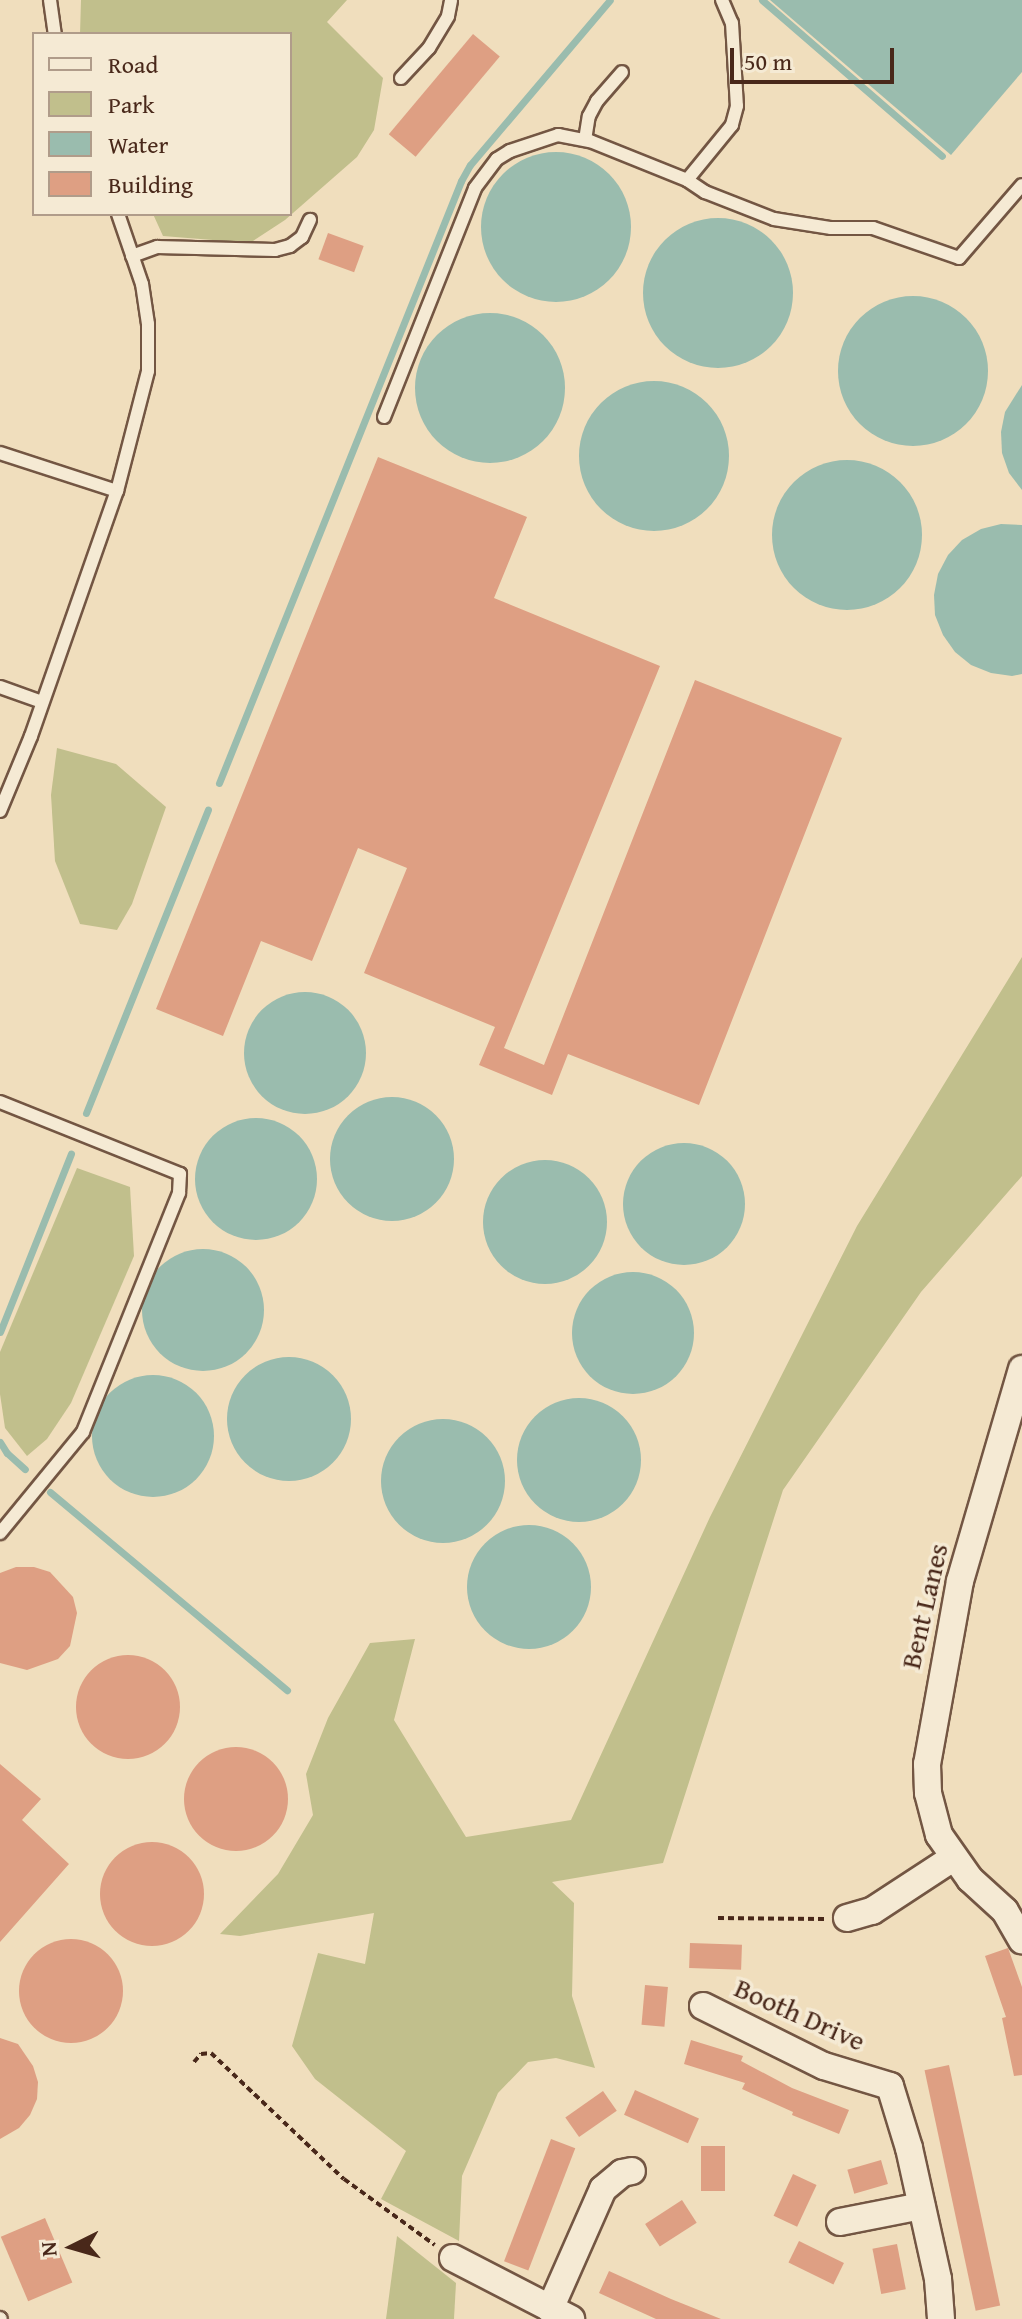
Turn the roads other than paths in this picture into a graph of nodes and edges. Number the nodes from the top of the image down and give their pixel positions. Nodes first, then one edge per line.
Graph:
1 (50, 0) edge
2 (451, 0) edge
3 (722, 0) edge
4 (55, 32) edge
5 (622, 72) dead end
6 (401, 78) dead end
7 (585, 140) junction
8 (687, 180) junction
9 (1022, 185) edge
10 (119, 216) edge
11 (310, 220) dead end
12 (132, 256) junction
13 (384, 417) dead end
14 (0, 453) edge
15 (117, 491) junction
16 (0, 687) edge
17 (42, 702) junction
18 (0, 811) edge
19 (0, 1102) edge
20 (1022, 1369) edge
21 (0, 1533) edge
22 (953, 1858) junction
23 (1014, 1904) edge
24 (847, 1918) road end
25 (1022, 1941) edge
26 (703, 2006) dead end
27 (632, 2171) dead end
28 (921, 2206) junction
29 (840, 2222) dead end
30 (453, 2258) road end
31 (560, 2314) edge
32 (941, 2319) edge

1 - 4 lane
2 - 6 lane
3 - 8 lane
5 - 7 lane
7 - 8 lane
7 - 13 lane
8 - 9 lane
10 - 12 lane
11 - 12 lane
12 - 15 lane
14 - 15 lane
15 - 17 lane
16 - 17 lane
17 - 18 lane
19 - 21 lane
20 - 22 street, Bent Lanes
22 - 23 street, Bent Lanes
22 - 24 street
23 - 25 street, Bent Lanes
26 - 28 street, Booth Drive
27 - 31 street
28 - 29 street
28 - 32 street, Booth Drive
30 - 31 street

